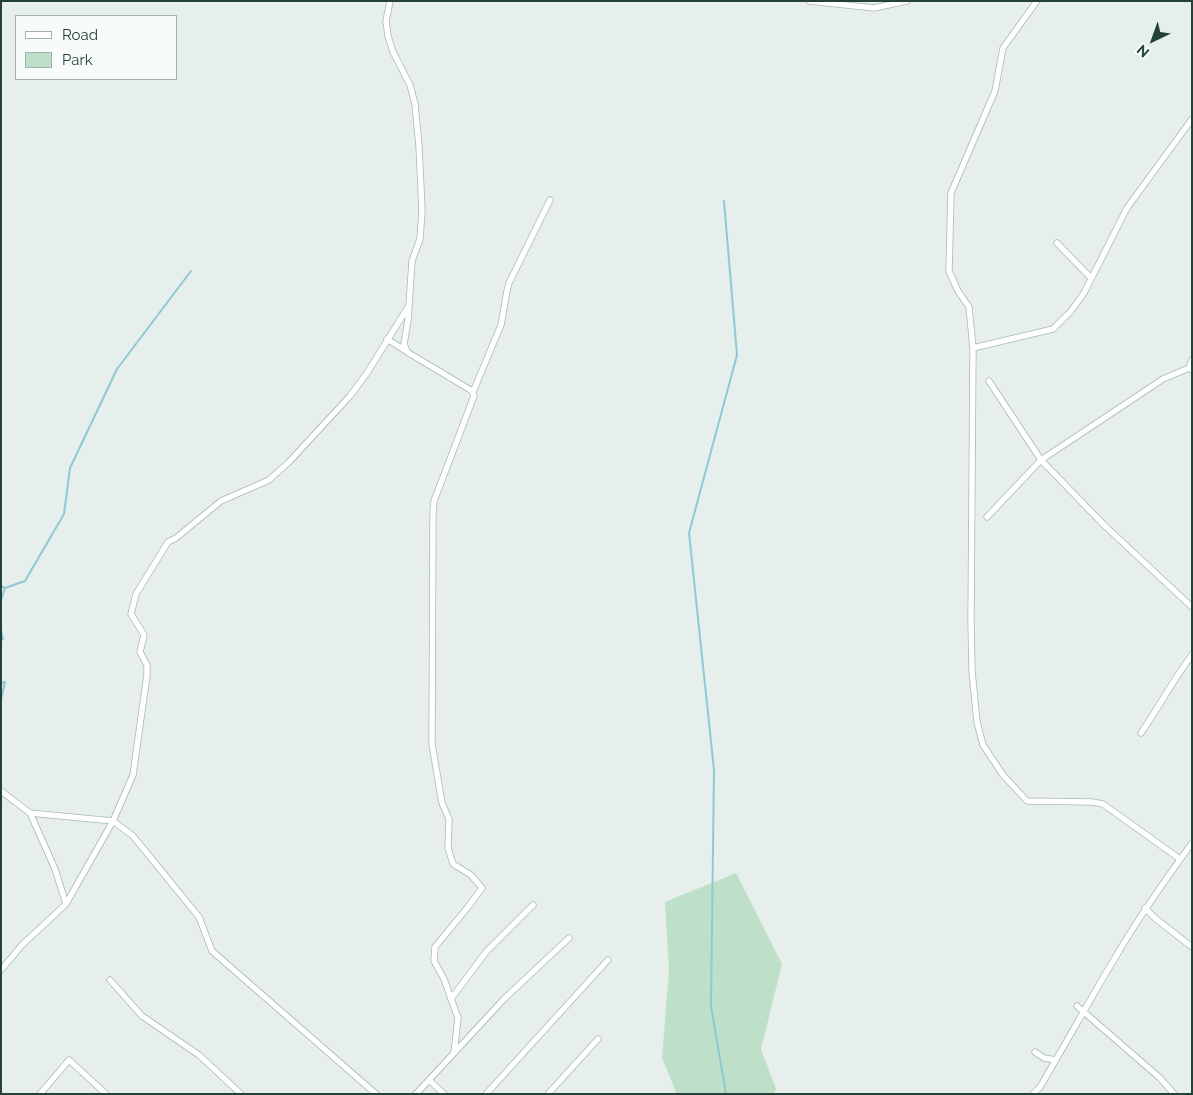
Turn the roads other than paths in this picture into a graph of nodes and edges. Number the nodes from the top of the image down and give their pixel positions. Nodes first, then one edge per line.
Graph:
1 (390, 1) edge
2 (809, 1) edge
3 (906, 1) edge
4 (1037, 1) edge
5 (1192, 119) edge
6 (550, 200) dead end
7 (1057, 242) dead end
8 (1091, 278) junction
9 (409, 305) junction
10 (387, 339) junction
11 (973, 348) junction
12 (407, 352) junction
13 (1192, 360) edge
14 (1190, 369) edge
15 (989, 381) dead end
16 (473, 392) junction
17 (1041, 460) junction
18 (987, 517) dead end
19 (1192, 607) edge
20 (1192, 655) edge
21 (1141, 732) dead end
22 (1, 791) edge
23 (30, 813) junction
24 (113, 820) junction
25 (1192, 843) edge
26 (1180, 859) junction
27 (66, 904) junction
28 (533, 905) dead end
29 (1146, 908) junction
30 (569, 938) dead end
31 (1192, 947) edge
32 (608, 960) dead end
33 (1, 970) edge
34 (110, 980) dead end
35 (451, 999) junction
36 (1076, 1006) dead end
37 (1084, 1013) junction
38 (598, 1039) dead end
39 (1035, 1052) dead end
40 (454, 1053) junction
41 (1056, 1060) junction
42 (429, 1080) junction
43 (40, 1094) edge
44 (106, 1094) edge
45 (241, 1094) edge
46 (376, 1094) edge
47 (416, 1094) edge
48 (444, 1094) edge
49 (486, 1094) edge
50 (548, 1094) edge
51 (1034, 1094) edge
52 (1174, 1094) edge

1 - 9 street
2 - 3 street
4 - 11 street
5 - 8 street
6 - 16 street
7 - 8 street
8 - 11 street
9 - 10 street
9 - 12 street
10 - 12 street
10 - 24 street
11 - 26 street
12 - 16 street
13 - 14 street
14 - 17 street
15 - 17 street
16 - 35 street
17 - 18 street
17 - 19 street
20 - 21 street
22 - 23 street
23 - 24 street
23 - 27 street
24 - 27 street
24 - 46 street
25 - 26 street
26 - 29 street
27 - 33 street
28 - 35 street
29 - 31 street
29 - 37 street
30 - 40 street
32 - 49 street
34 - 45 street
35 - 40 street
36 - 37 street
37 - 41 street
37 - 52 street
38 - 50 street
39 - 41 street
40 - 42 street
41 - 51 street
42 - 47 street
42 - 48 street
43 - 44 street

